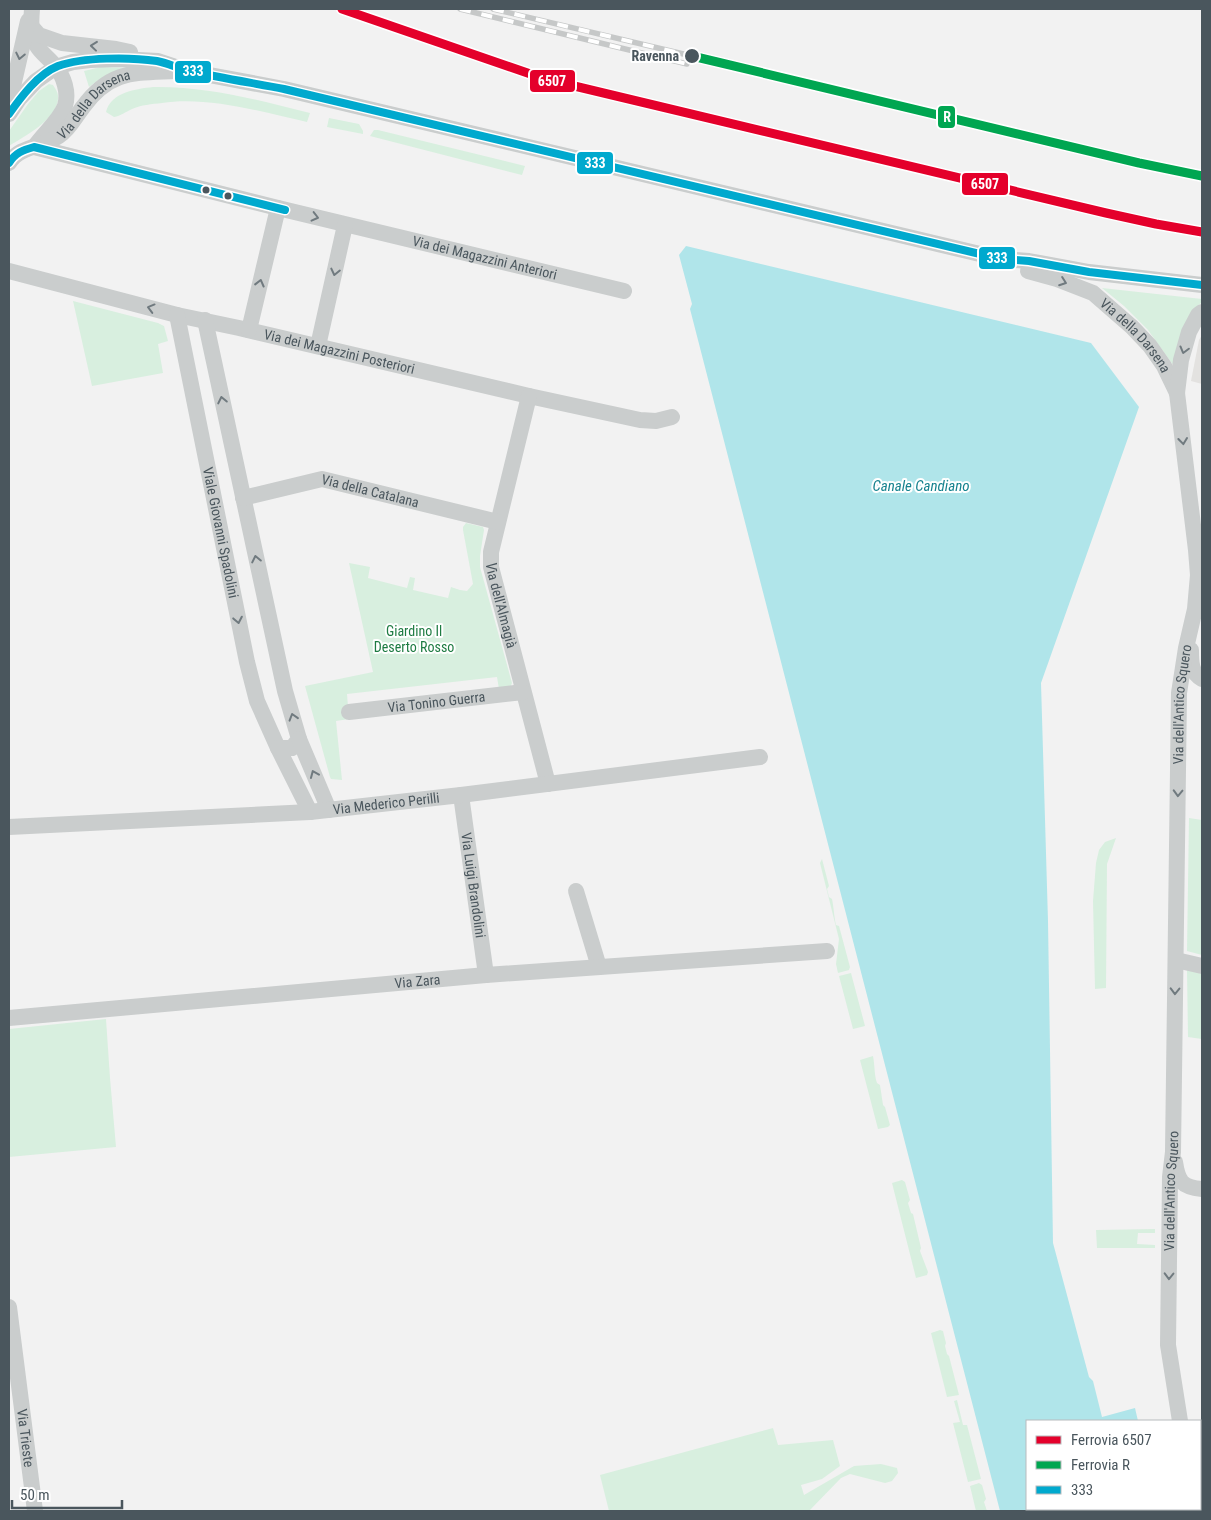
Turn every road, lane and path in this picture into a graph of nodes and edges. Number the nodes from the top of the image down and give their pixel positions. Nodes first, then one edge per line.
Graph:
1 (32, 9) edge
2 (31, 26) junction
3 (158, 61) junction
4 (56, 67) junction
5 (188, 71) junction
6 (9, 104) edge
7 (9, 114) edge
8 (34, 147) junction
9 (9, 163) edge
10 (282, 209) junction
11 (346, 225) junction
12 (1001, 259) junction
13 (9, 271) edge
14 (1202, 285) edge
15 (624, 291) dead end
16 (1202, 312) edge
17 (177, 315) junction
18 (205, 320) junction
19 (249, 330) junction
20 (318, 346) junction
21 (1177, 393) junction
22 (529, 396) junction
23 (672, 417) dead end
24 (243, 498) junction
25 (498, 522) junction
26 (1190, 633) junction
27 (1202, 679) edge
28 (523, 692) junction
29 (349, 712) dead end
30 (299, 739) junction
31 (278, 748) junction
32 (760, 757) dead end
33 (548, 784) junction
34 (461, 795) junction
35 (329, 810) junction
36 (310, 812) junction
37 (9, 827) edge
38 (576, 891) dead end
39 (827, 951) dead end
40 (1176, 960) junction
41 (1202, 966) edge
42 (599, 967) junction
43 (486, 975) junction
44 (9, 1018) edge
45 (1173, 1152) junction
46 (1202, 1190) edge
47 (9, 1307) edge
48 (1180, 1420) edge
49 (35, 1511) edge

1 - 2 street
1 -> 6 street
3 -> 2 street, Via della Darsena
2 - 4 street
3 - 4 street, Via della Darsena
3 - 5 street, Via della Darsena
4 - 7 street, Via della Darsena
4 - 8 street
5 - 8 street, Via della Darsena
5 - 12 street, Via della Darsena
8 - 9 street, Via della Darsena
8 - 10 street, Via dei Magazzini Anteriori
10 -> 11 street, Via dei Magazzini Anteriori
19 -> 10 street
11 - 15 street, Via dei Magazzini Anteriori
11 -> 20 street
12 - 14 street, Via della Darsena
12 -> 21 street, Via della Darsena
17 -> 13 street, Via dei Magazzini Posteriori
16 -> 21 street, Via della Darsena
17 - 18 street, Via dei Magazzini Posteriori
17 -> 31 street, Viale Giovanni Spadolini
18 - 19 street, Via dei Magazzini Posteriori
24 -> 18 street, Viale Giovanni Spadolini
19 - 20 street, Via dei Magazzini Posteriori
20 - 22 street, Via dei Magazzini Posteriori
21 -> 26 street, Via dell'Antico Squero
22 - 23 street, Via dei Magazzini Posteriori
22 - 25 street, Via dell'Almagià
24 - 25 street, Via della Catalana
30 -> 24 street, Viale Giovanni Spadolini
25 - 28 street, Via dell'Almagià
26 - 27 street
26 -> 40 street, Via dell'Antico Squero
28 - 29 street, Via Tonino Guerra
28 - 33 street, Via dell'Almagià
30 - 31 street
35 -> 30 street, Viale Giovanni Spadolini
31 - 36 street, Viale Giovanni Spadolini
32 - 33 street, Via Mederico Perilli
33 - 34 street, Via Mederico Perilli
34 - 35 street, Via Mederico Perilli
34 - 43 street, Via Luigi Brandolini
35 - 36 street, Via Mederico Perilli
36 - 37 street, Via Mederico Perilli
38 - 42 street
39 - 42 street, Via Zara
40 - 41 street
40 -> 45 street, Via dell'Antico Squero
42 - 43 street, Via Zara
43 - 44 street, Via Zara
45 - 46 street
45 -> 48 street, Via dell'Antico Squero
47 - 49 street, Via Trieste

